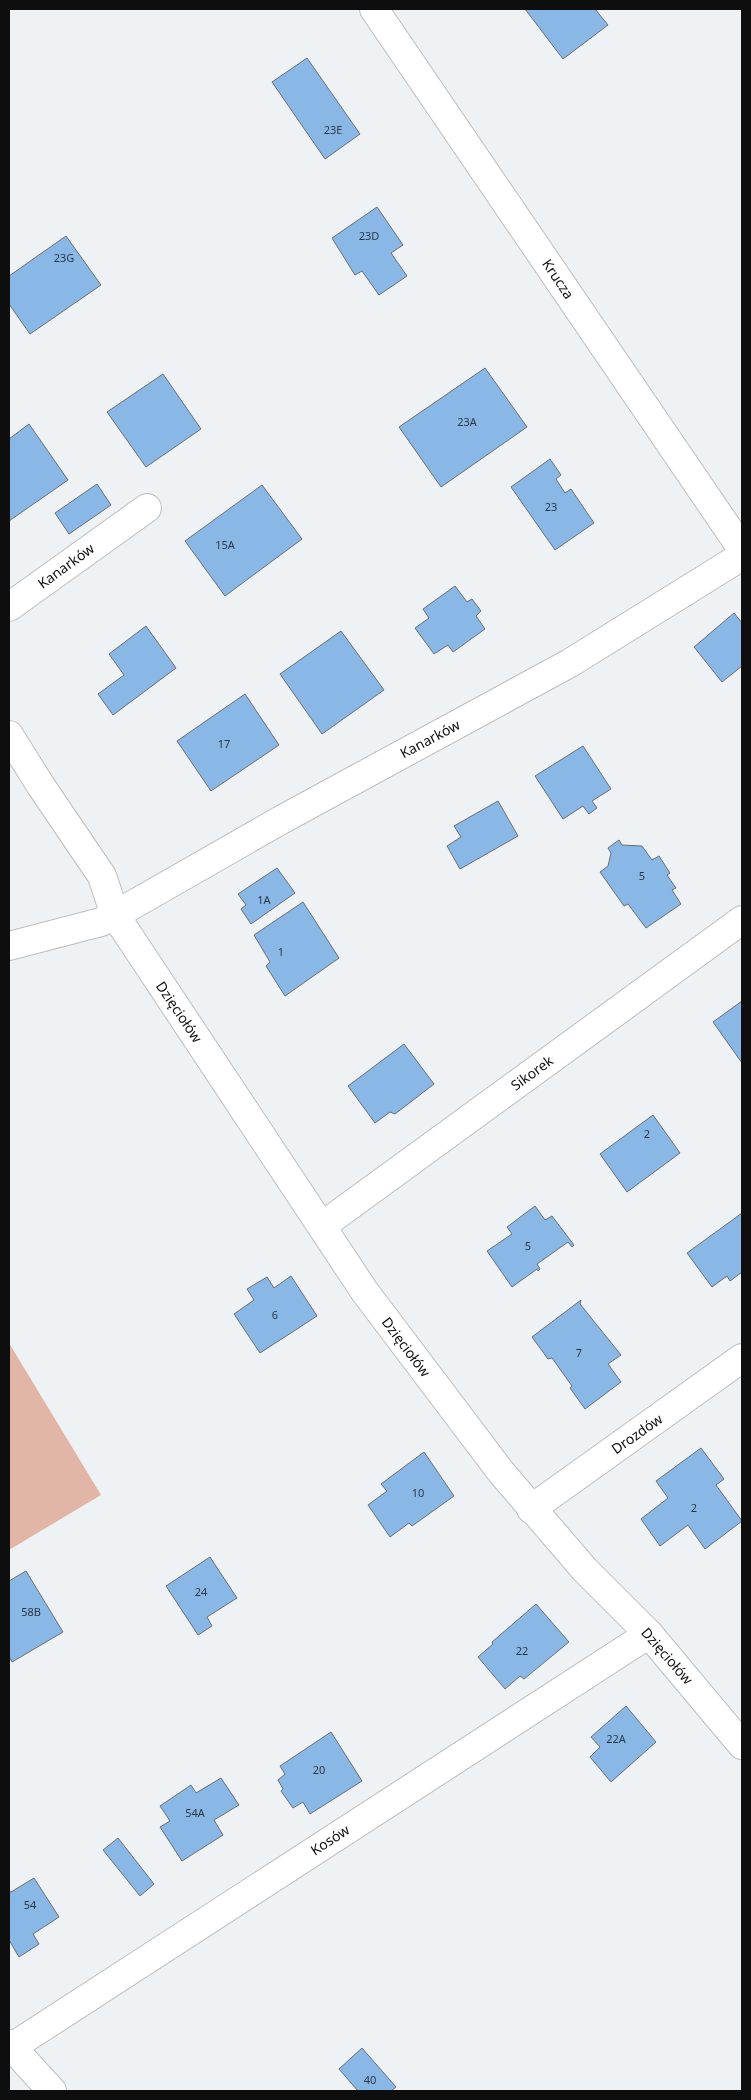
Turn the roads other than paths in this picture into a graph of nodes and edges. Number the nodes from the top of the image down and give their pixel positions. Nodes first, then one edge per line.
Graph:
1 (374, 9) edge
2 (147, 508) dead end
3 (742, 549) edge
4 (742, 556) edge
5 (9, 607) edge
6 (9, 735) edge
7 (115, 915) junction
8 (742, 920) edge
9 (9, 946) edge
10 (322, 1226) junction
11 (742, 1358) edge
12 (531, 1509) junction
13 (649, 1634) junction
14 (742, 1745) edge
15 (10, 2045) edge
16 (52, 2091) edge

1 - 3 street, Krucza
2 - 5 street, Kanarków
4 - 7 street, Kanarków
6 - 7 street
7 - 9 street, Kanarków
7 - 10 street, Dzięciołów
8 - 10 street, Sikorek
10 - 12 street, Dzięciołów
11 - 12 street, Drozdów
12 - 13 street, Dzięciołów
13 - 14 street, Dzięciołów
13 - 15 street, Kosów
15 - 16 street

